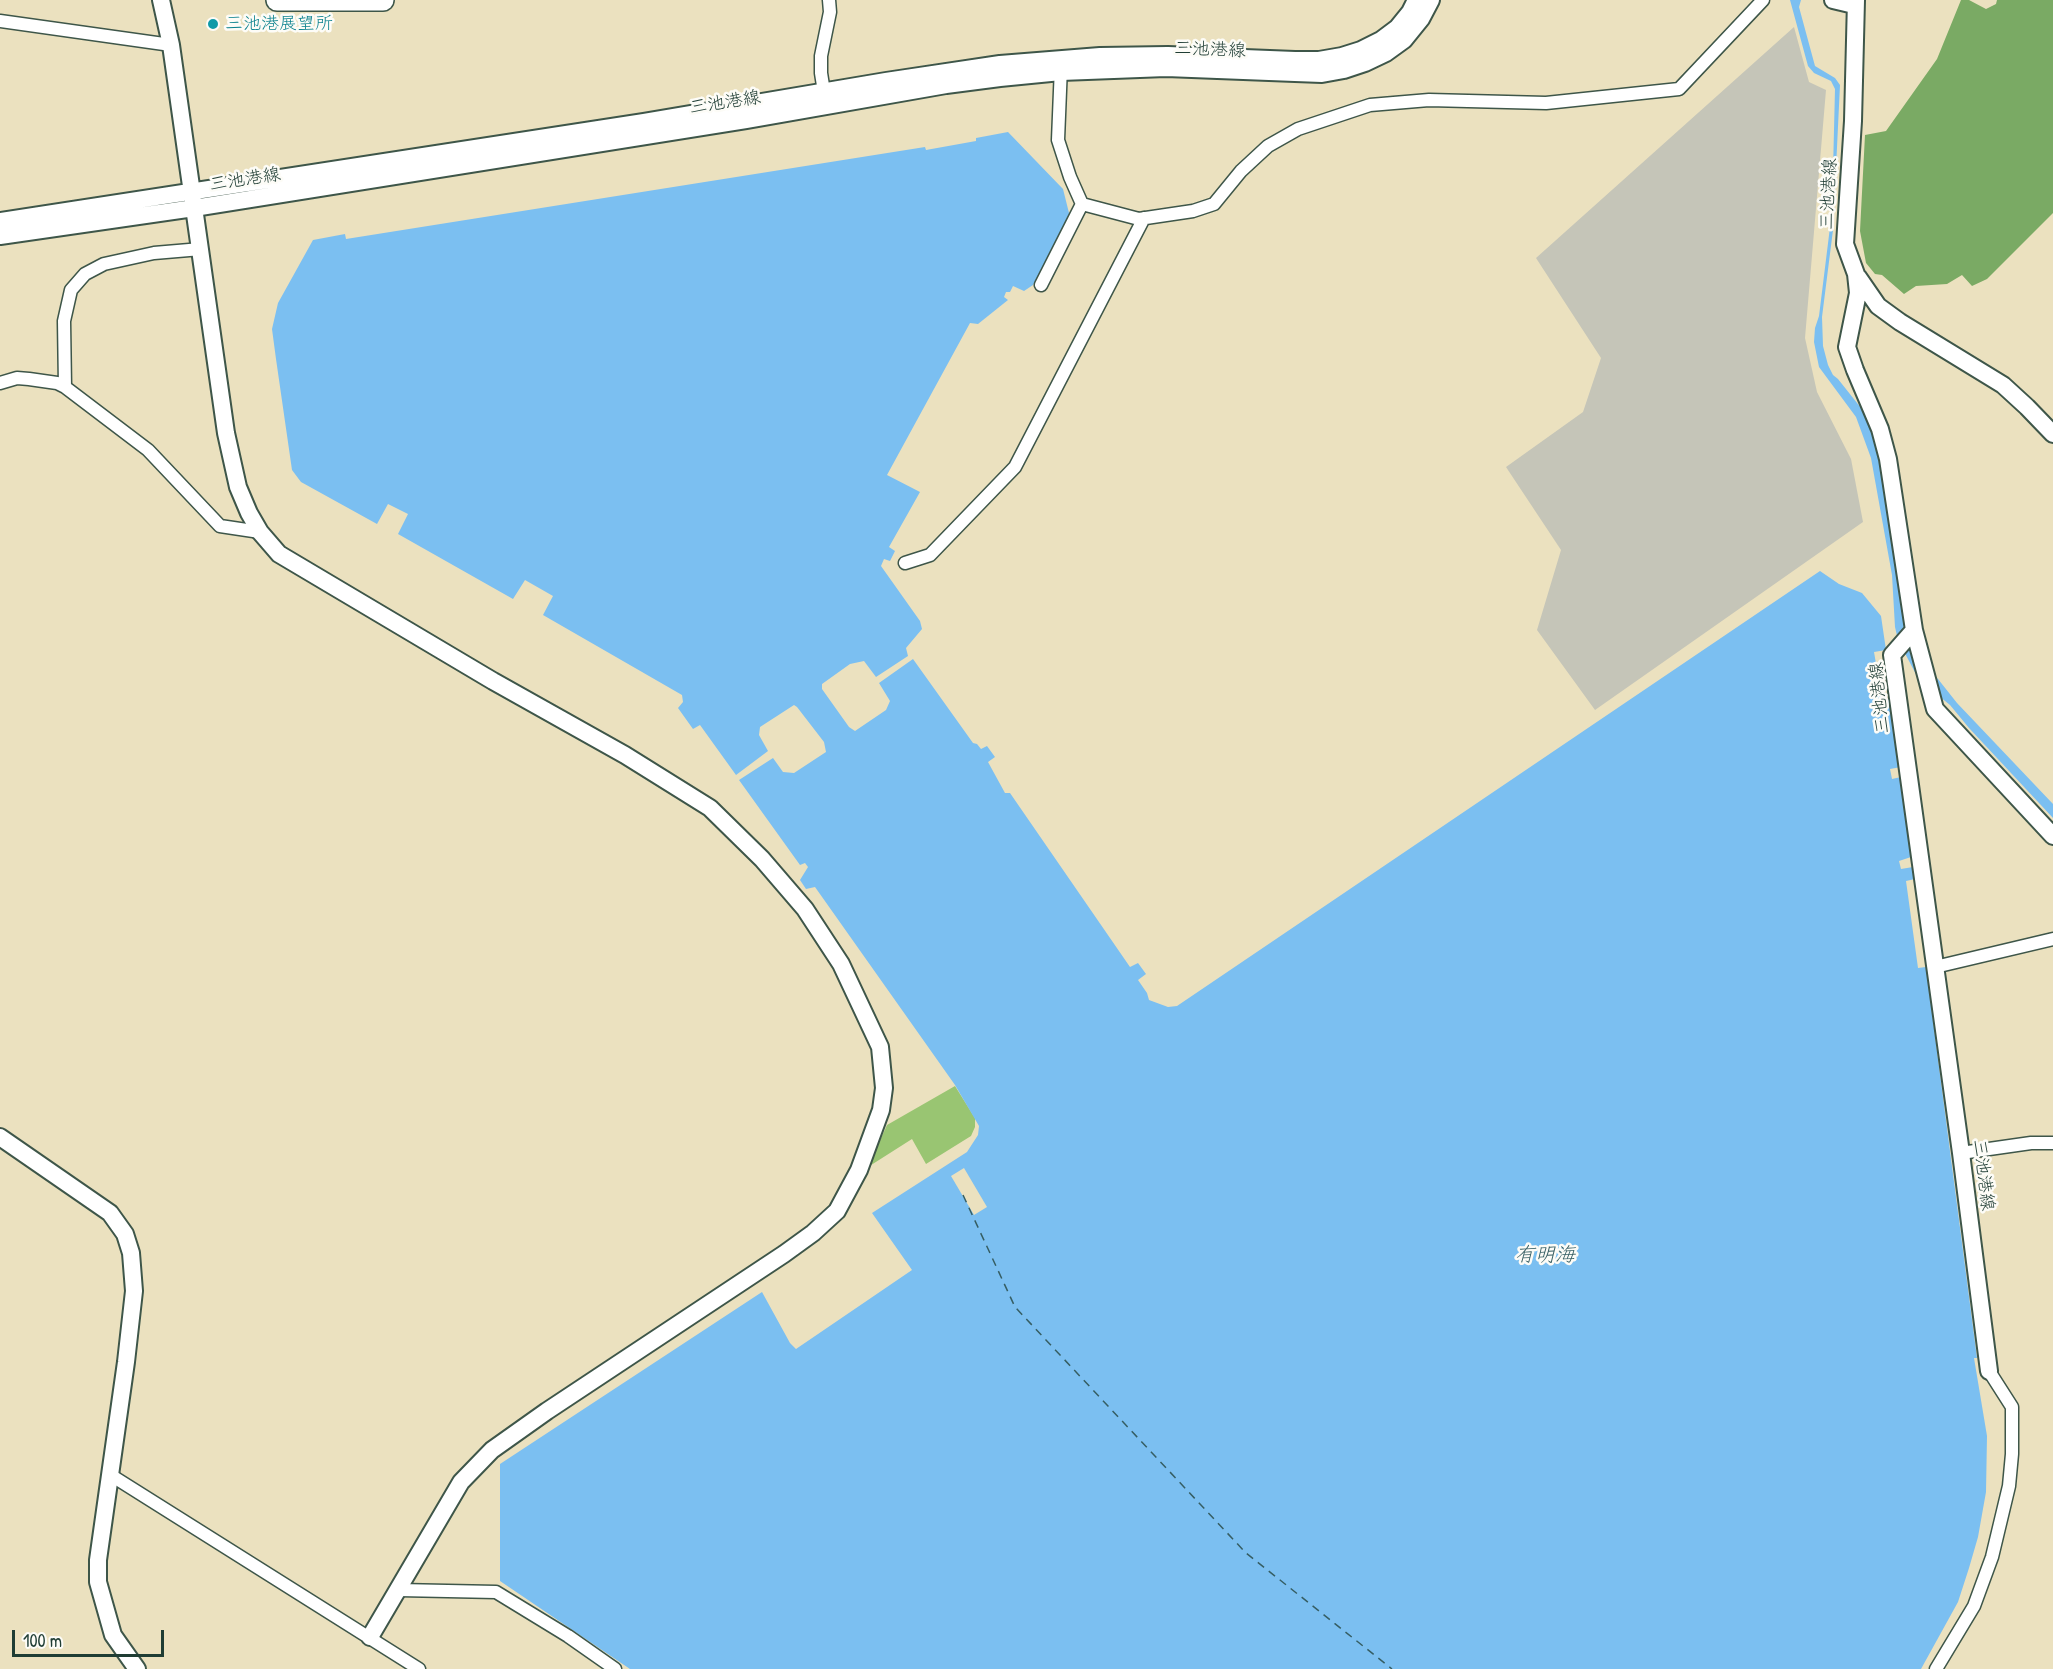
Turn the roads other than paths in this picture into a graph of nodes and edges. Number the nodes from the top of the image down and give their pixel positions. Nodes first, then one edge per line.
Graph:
1 (161, 0) edge
2 (277, 0) edge
3 (383, 0) edge
4 (829, 0) edge
5 (1416, 0) edge
6 (1431, 0) edge
7 (1762, 0) edge
8 (1833, 0) edge
9 (1855, 2) edge
10 (0, 21) edge
11 (171, 45) junction
12 (1061, 65) junction
13 (824, 92) junction
14 (193, 200) junction
15 (1082, 204) junction
16 (1144, 218) junction
17 (0, 221) edge
18 (0, 236) edge
19 (201, 249) junction
20 (1856, 274) junction
21 (1041, 285) dead end
22 (0, 383) edge
23 (65, 387) junction
24 (2053, 434) edge
25 (260, 532) junction
26 (906, 563) dead end
27 (1906, 639) junction
28 (2053, 836) edge
29 (2053, 939) edge
30 (1935, 967) junction
31 (0, 1137) edge
32 (2053, 1143) edge
33 (1961, 1153) junction
34 (1989, 1371) joint
35 (109, 1474) junction
36 (399, 1590) junction
37 (370, 1637) junction
38 (137, 1669) edge
39 (419, 1669) edge
40 (615, 1669) edge
41 (1936, 1669) edge

1 - 11 main road
2 - 3 highway
4 - 13 street
5 - 12 main road, 三池港線
6 - 12 main road, 三池港線
7 - 16 street
8 - 9 main road
9 - 20 main road, 三池港線
10 - 11 street
11 - 14 main road
12 - 13 main road, 三池港線
12 - 14 main road, 三池港線
12 - 15 street
13 - 14 main road, 三池港線
14 - 17 main road, 三池港線
14 - 18 main road, 三池港線
14 - 19 main road
15 - 16 street
15 - 21 street
16 - 26 street
19 - 23 street
19 - 25 main road
20 - 24 main road
20 - 27 main road, 三池港線
22 - 23 street
23 - 25 street
25 - 36 main road
27 - 28 main road
27 - 30 main road, 三池港線
29 - 30 street
30 - 33 main road, 三池港線
31 - 35 main road
32 - 33 street
33 - 34 main road, 三池港線
34 - 41 street
35 - 37 street
35 - 38 main road
36 - 37 main road
36 - 40 street
37 - 39 street

